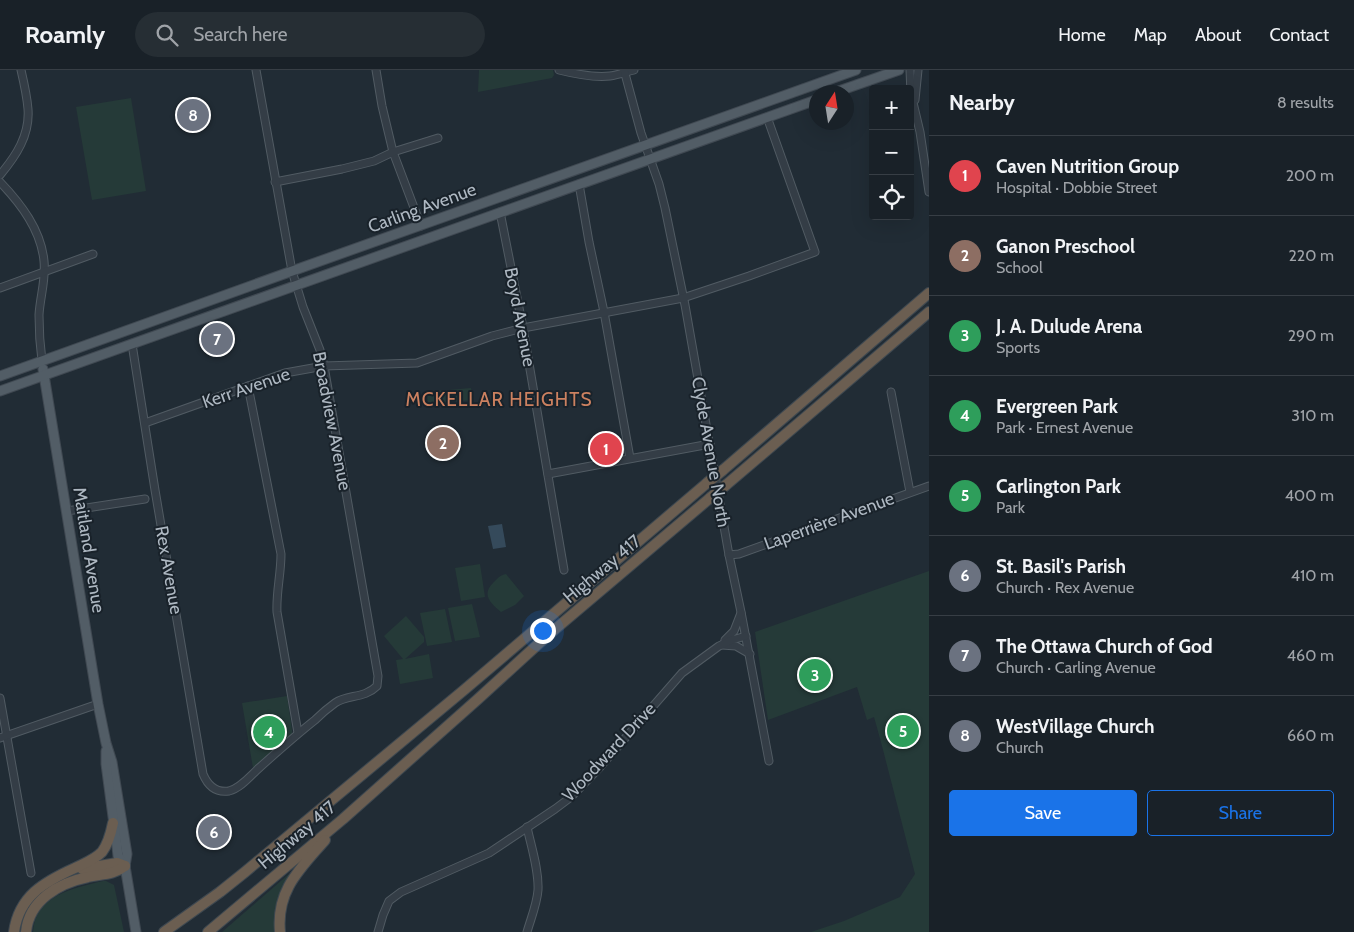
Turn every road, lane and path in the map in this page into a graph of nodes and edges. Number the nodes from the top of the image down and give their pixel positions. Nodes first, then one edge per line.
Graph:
1 (21, 70) edge
2 (256, 70) edge
3 (376, 70) edge
4 (559, 70) edge
5 (634, 70) edge
6 (856, 70) edge
7 (898, 70) edge
8 (910, 70) edge
9 (918, 70) edge
10 (624, 71) edge
11 (911, 85) edge
12 (854, 86) edge
13 (809, 102) edge
14 (914, 108) joint
15 (768, 117) junction
16 (438, 138) dead end
17 (646, 145) junction
18 (394, 152) junction
19 (651, 159) junction
20 (0, 175) edge
21 (0, 182) edge
22 (275, 182) junction
23 (579, 184) junction
24 (929, 192) edge
25 (500, 212) junction
26 (420, 226) junction
27 (93, 254) dead end
28 (292, 271) junction
29 (44, 273) junction
30 (296, 285) junction
31 (0, 288) edge
32 (929, 293) edge
33 (683, 298) junction
34 (604, 312) junction
35 (929, 312) edge
36 (523, 328) junction
37 (132, 344) junction
38 (42, 361) junction
39 (324, 366) junction
40 (44, 374) junction
41 (0, 376) edge
42 (248, 386) junction
43 (0, 391) edge
44 (891, 392) dead end
45 (145, 423) junction
46 (710, 444) junction
47 (630, 458) junction
48 (548, 474) junction
49 (929, 486) edge
50 (910, 492) junction
51 (146, 499) dead end
52 (67, 511) junction
53 (729, 555) junction
54 (564, 570) dead end
55 (742, 612) junction
56 (746, 636) junction
57 (719, 646) junction
58 (750, 654) junction
59 (0, 698) edge
60 (98, 704) junction
61 (298, 733) junction
62 (3, 736) edge
63 (106, 744) junction
64 (769, 762) dead end
65 (342, 819) junction
66 (113, 823) junction
67 (527, 827) junction
68 (125, 866) junction
69 (31, 872) dead end
70 (55, 877) junction
71 (220, 892) junction
72 (14, 932) edge
73 (26, 932) edge
74 (136, 932) edge
75 (164, 932) edge
76 (175, 932) edge
77 (208, 932) edge
78 (280, 932) edge
79 (378, 932) edge
80 (527, 932) edge

1 - 20 street
2 - 22 street, Broadview Avenue
3 - 18 street
4 - 10 street
5 - 10 street
6 - 17 main road, Carling Avenue
7 - 12 main road
8 - 11 street
9 - 14 street
10 - 17 street, Clyde Avenue North
13 - 15 main road, Carling Avenue
14 - 24 street
15 - 19 main road, Carling Avenue
15 - 33 street, Kerr Avenue
16 - 18 street
17 - 19 street, Clyde Avenue North
17 - 26 main road, Carling Avenue
18 - 22 street
18 - 26 street
19 - 23 main road, Carling Avenue
19 - 33 street, Clyde Avenue North
21 - 29 street
22 - 28 street, Broadview Avenue
23 - 25 main road, Carling Avenue
23 - 34 street
25 - 30 main road, Carling Avenue
25 - 36 street, Boyd Avenue
26 - 28 main road, Carling Avenue
27 - 29 street
28 - 30 street, Broadview Avenue
28 - 38 main road, Carling Avenue
29 - 31 street
29 - 38 street
30 - 37 main road, Carling Avenue
30 - 39 street, Broadview Avenue
32 - 71 highway, bridge
33 - 34 street, Kerr Avenue
33 - 46 street, Clyde Avenue North
34 - 36 street, Kerr Avenue
34 - 47 street
35 - 65 highway, Highway 417, bridge
36 - 39 street, Kerr Avenue
36 - 48 street, Boyd Avenue
37 - 40 main road, Carling Avenue
37 - 45 street, Rex Avenue
38 - 40 main road, Maitland Avenue
38 - 41 main road, Carling Avenue
39 - 42 street, Kerr Avenue
39 - 61 street, Broadview Avenue
40 - 43 main road, Carling Avenue
40 - 52 main road, Maitland Avenue
42 - 45 street, Kerr Avenue
42 - 61 street
44 - 50 street
45 - 61 street, Rex Avenue
46 - 47 street
46 - 53 street, Clyde Avenue North
47 - 48 street
48 - 54 street, Boyd Avenue
49 - 50 street, Laperrière Avenue
50 - 53 street, Laperrière Avenue
51 - 52 street
52 - 60 main road, Maitland Avenue
53 - 55 street, Clyde Avenue North
55 - 56 street, Clyde Avenue North
55 - 57 street
56 - 57 street, Woodward Drive
56 - 58 street, Clyde Avenue North
57 - 58 street
57 - 67 street, Woodward Drive
58 - 64 street, Clyde Avenue North
59 - 62 street
60 - 62 street
60 - 63 main road, Maitland Avenue
62 - 69 street
63 - 66 main road, Maitland Avenue
63 - 68 main road, Maitland Avenue
65 - 77 highway, Highway 417
65 - 78 highway
66 - 68 main road, Maitland Avenue
66 - 70 highway
67 - 79 street, Woodward Drive
67 - 80 street
68 - 70 highway
68 - 73 highway
68 - 74 main road, Maitland Avenue
70 - 72 highway
71 - 75 highway
71 - 76 highway

